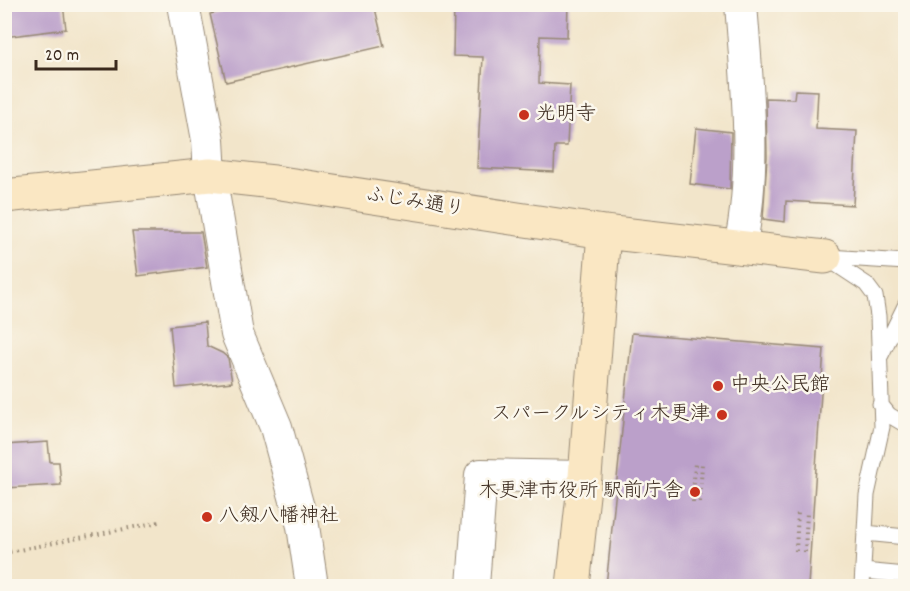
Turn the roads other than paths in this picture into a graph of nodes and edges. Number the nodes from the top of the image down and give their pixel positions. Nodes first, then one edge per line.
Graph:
1 (183, 4) edge
2 (741, 4) edge
3 (210, 175) junction
4 (4, 196) edge
5 (604, 232) junction
6 (740, 247) junction
7 (825, 256) junction
8 (906, 262) edge
9 (906, 304) edge
10 (879, 358) junction
11 (880, 404) junction
12 (906, 425) edge
13 (585, 477) junction
14 (865, 533) junction
15 (906, 537) edge
16 (863, 570) junction
17 (906, 575) edge
18 (312, 586) edge
19 (473, 586) edge
20 (573, 586) edge
21 (862, 586) edge

1 - 3 street
2 - 6 street
3 - 4 street, ふじみ通り
3 - 5 street, ふじみ通り
3 - 18 street
5 - 6 street, ふじみ通り
5 - 13 street
6 - 7 street, ふじみ通り
7 - 8 lane
7 - 10 lane
9 - 10 lane
10 - 11 lane
11 - 12 lane
11 - 14 lane
13 - 19 street
13 - 20 street
14 - 15 lane
14 - 16 lane
16 - 17 lane
16 - 21 lane

